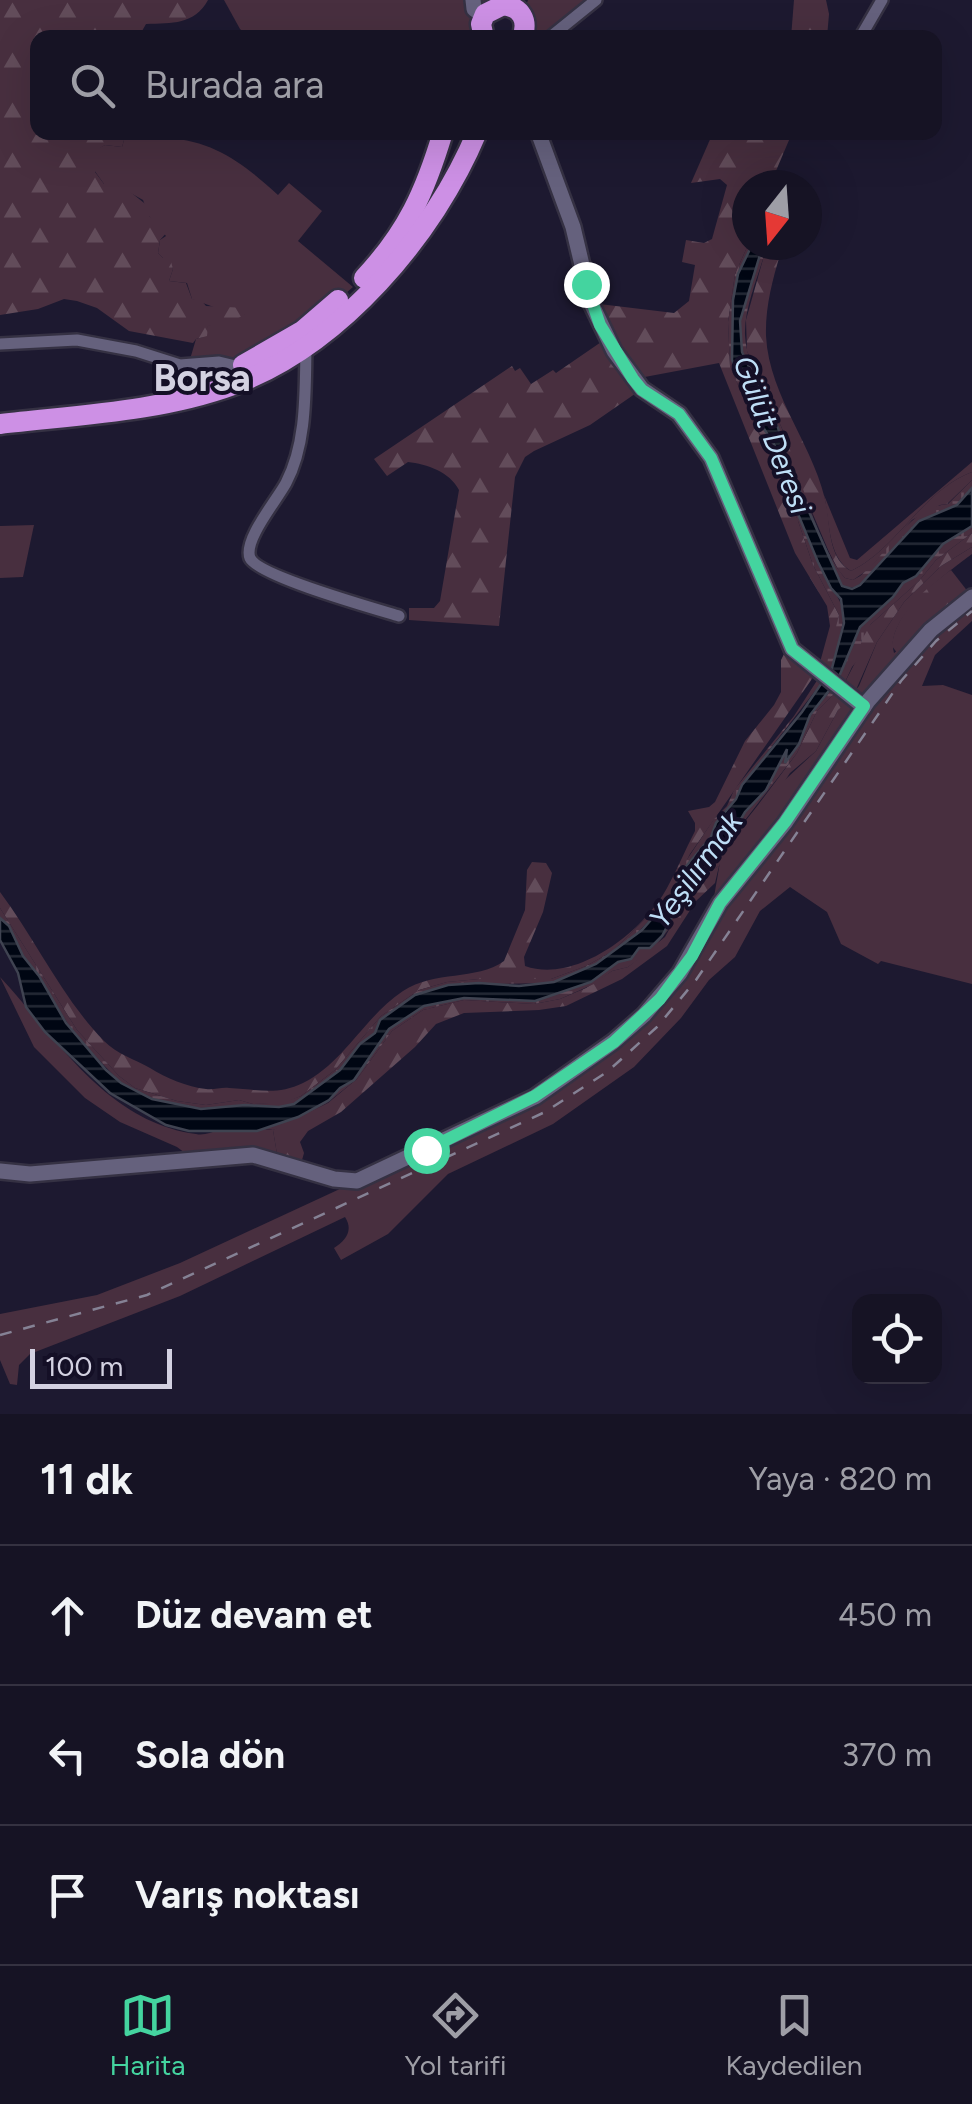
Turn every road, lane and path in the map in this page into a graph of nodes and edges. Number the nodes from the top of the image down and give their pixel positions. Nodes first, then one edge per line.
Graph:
1 (596, 0) edge
2 (882, 0) edge
3 (484, 19) edge
4 (526, 25) edge
5 (559, 30) edge
6 (865, 30) edge
7 (440, 140) edge
8 (473, 140) edge
9 (541, 140) edge
10 (0, 344) edge
11 (306, 348) junction
12 (240, 367) junction
13 (0, 412) edge
14 (0, 424) edge
15 (972, 596) edge
16 (399, 616) dead end
17 (860, 703) junction
18 (0, 1171) edge

1 - 5 street
2 - 6 street
3 - 4 highway
7 - 12 highway
8 - 11 highway
9 - 17 street
10 - 12 street
11 - 14 highway
11 - 16 street
12 - 13 highway
15 - 17 street
17 - 18 street

